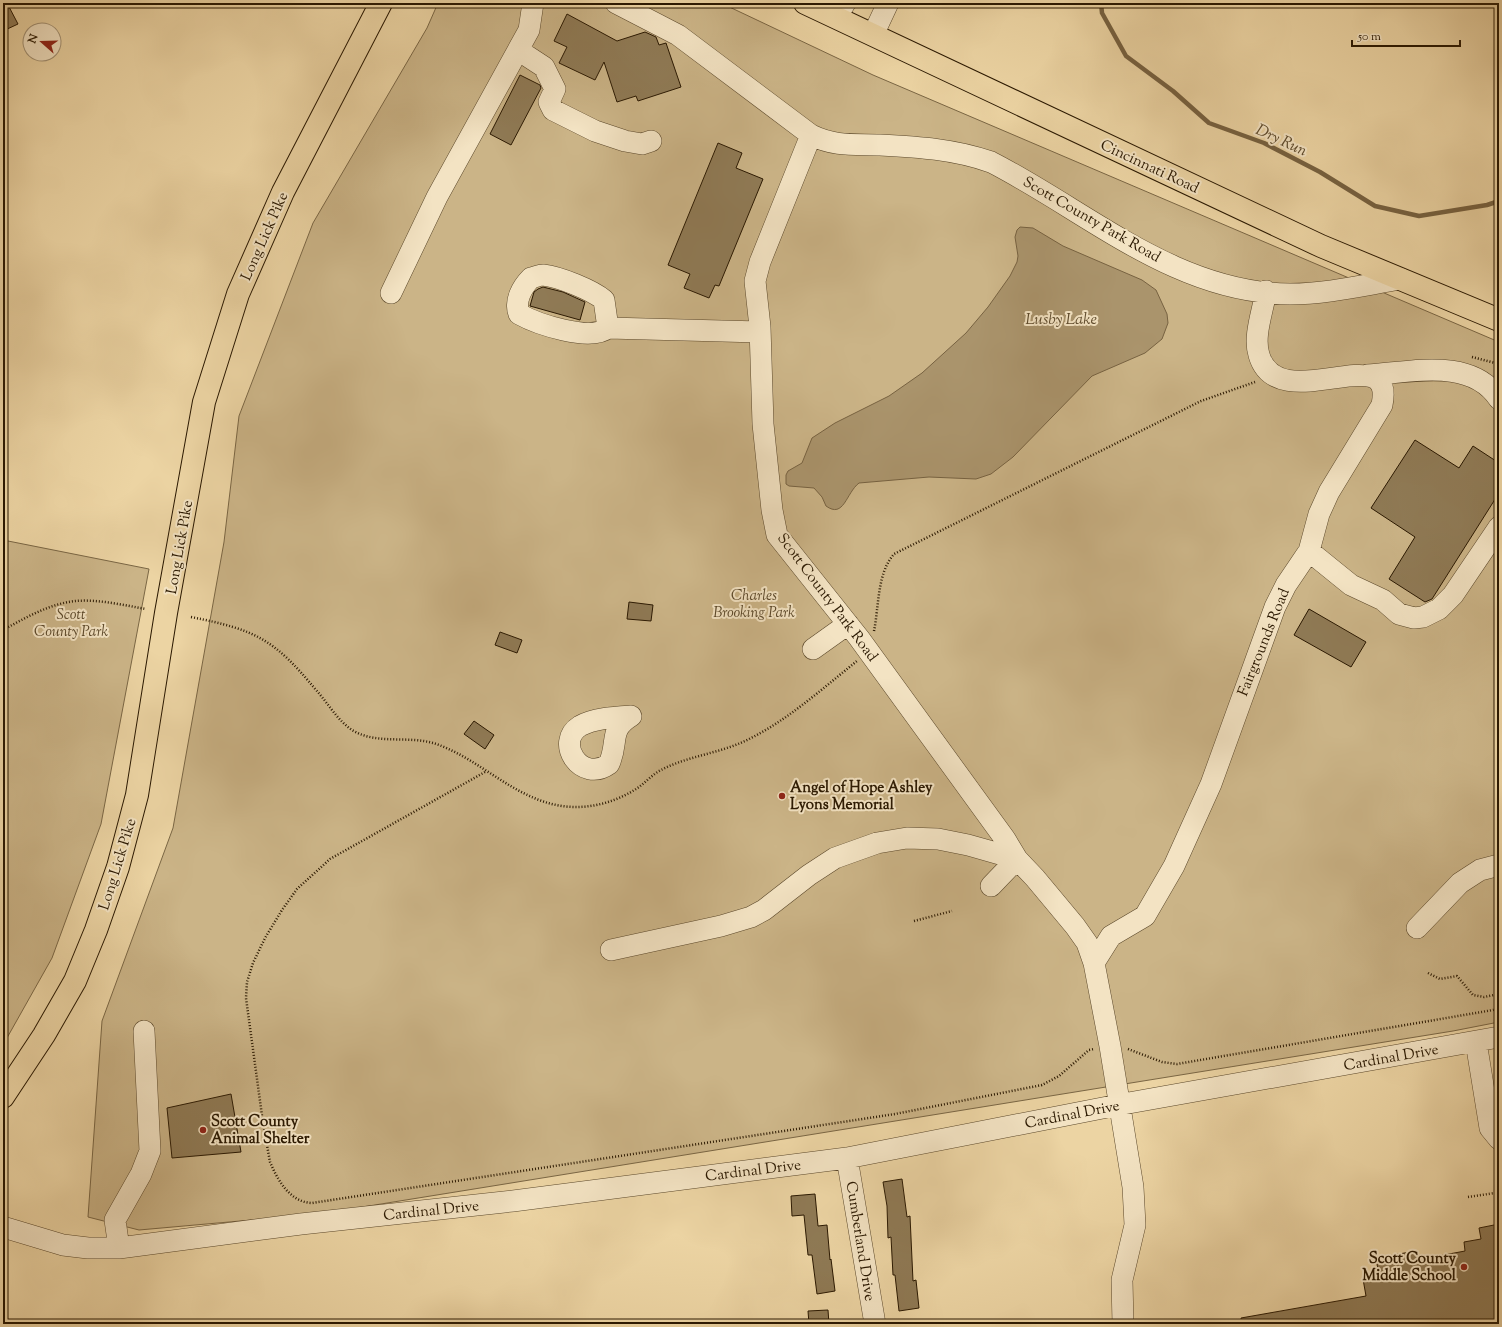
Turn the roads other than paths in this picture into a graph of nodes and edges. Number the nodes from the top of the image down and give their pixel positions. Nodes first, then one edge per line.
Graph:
1 (381, 3) edge
2 (533, 3) edge
3 (616, 3) edge
4 (805, 3) edge
5 (888, 3) edge
6 (839, 8) edge
7 (873, 35) junction
8 (518, 50) junction
9 (811, 135) junction
10 (651, 141) dead end
11 (1401, 279) junction
12 (1266, 292) junction
13 (391, 293) dead end
14 (1499, 320) edge
15 (608, 328) dead end
16 (760, 332) junction
17 (1367, 375) junction
18 (1499, 400) edge
19 (1499, 527) edge
20 (1309, 551) junction
21 (848, 624) junction
22 (813, 648) dead end
23 (1017, 859) junction
24 (1499, 865) edge
25 (991, 886) dead end
26 (1417, 928) dead end
27 (611, 950) dead end
28 (1094, 963) junction
29 (144, 1031) dead end
30 (1499, 1037) edge
31 (1476, 1042) junction
32 (3, 1097) edge
33 (1120, 1105) junction
34 (1499, 1138) edge
35 (847, 1158) junction
36 (3, 1226) edge
37 (119, 1248) junction
38 (875, 1324) edge
39 (1123, 1324) edge

1 - 32 main road, Long Lick Pike
2 - 8 street
3 - 9 street, Scott County Park Road
4 - 6 main road, Cincinnati Road
5 - 7 street
6 - 7 main road, Cincinnati Road
7 - 11 main road, Cincinnati Road
8 - 10 street
8 - 13 street
9 - 12 street, Scott County Park Road
9 - 16 street, Scott County Park Road
11 - 12 street, Scott County Park Road
11 - 14 main road, Cincinnati Road
12 - 17 street
15 - 16 street
16 - 21 street, Scott County Park Road
17 - 18 street
17 - 20 street, Fairgrounds Road
19 - 20 street
20 - 28 street, Fairgrounds Road
21 - 22 street
21 - 23 street, Scott County Park Road
23 - 25 street
23 - 27 street
23 - 28 street, Scott County Park Road
24 - 26 street
28 - 33 street
29 - 37 street
30 - 31 street, Cardinal Drive
31 - 33 street, Cardinal Drive
31 - 34 street
33 - 35 street, Cardinal Drive
33 - 39 street
35 - 37 street, Cardinal Drive
35 - 38 street, Cumberland Drive
36 - 37 street, Cardinal Drive

